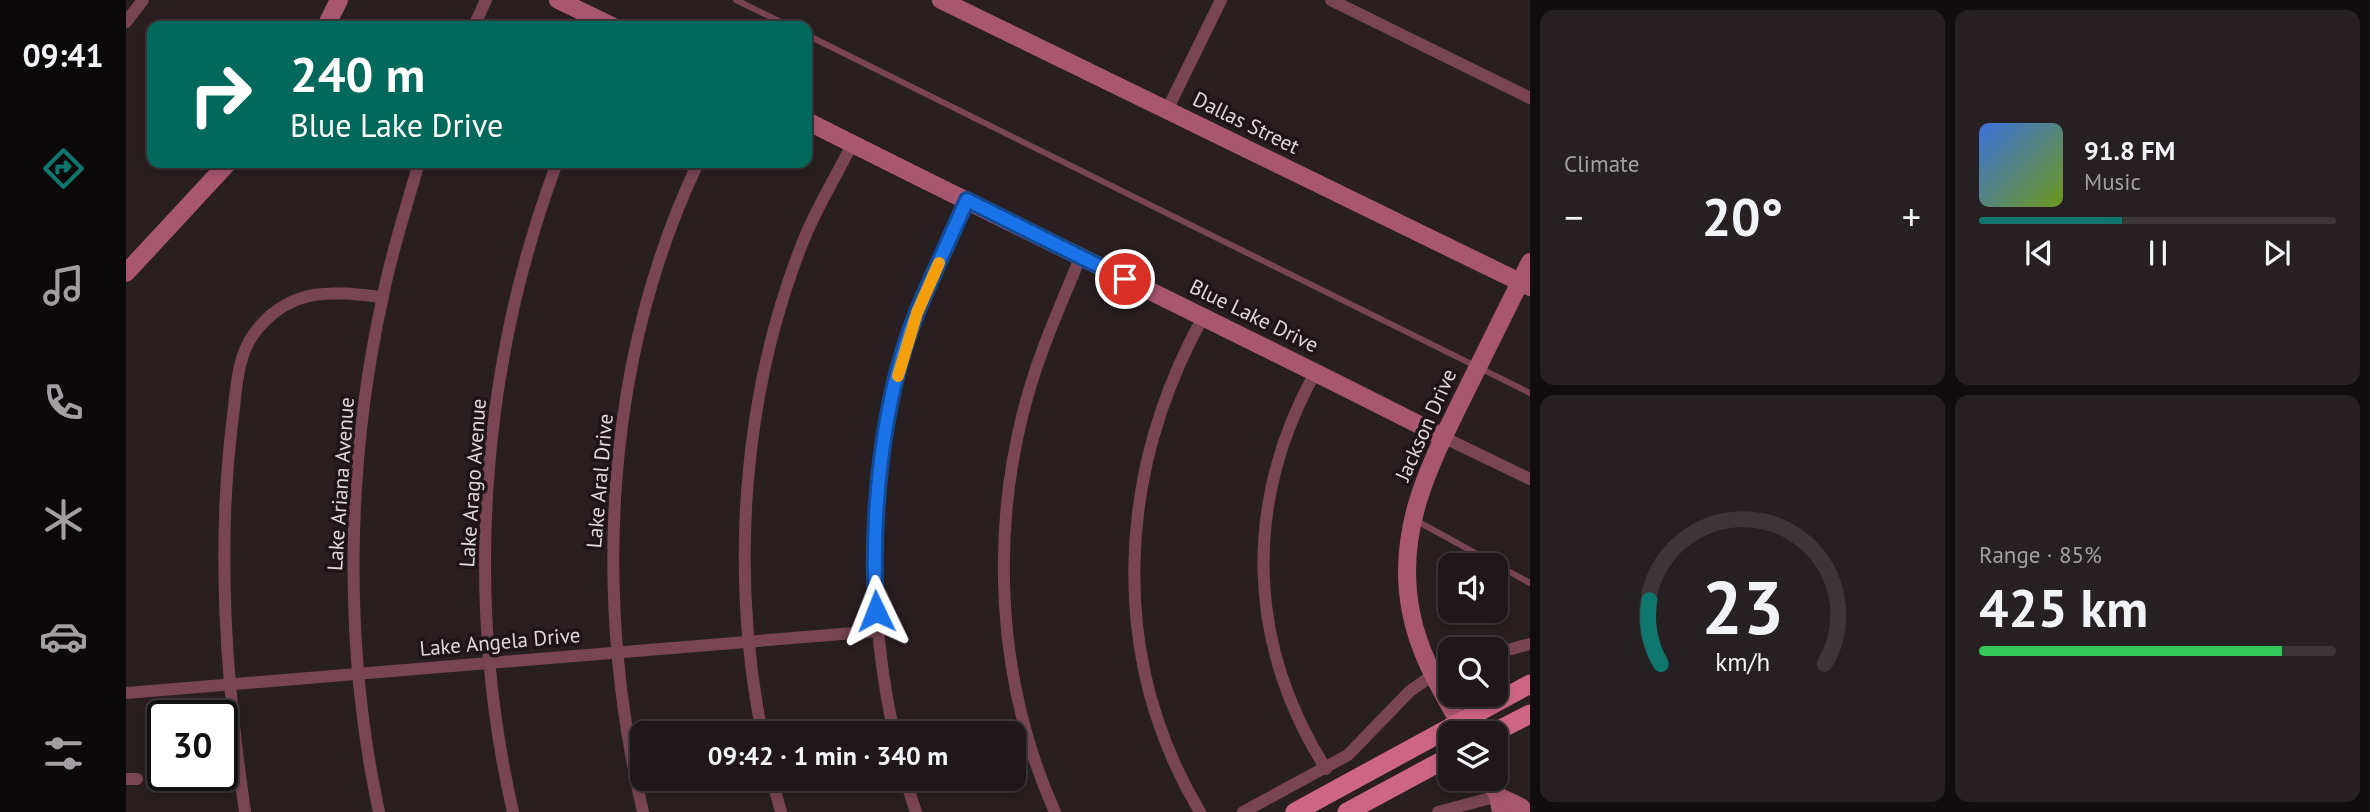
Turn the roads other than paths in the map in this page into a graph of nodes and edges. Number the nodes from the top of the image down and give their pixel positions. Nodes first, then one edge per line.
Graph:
1 (143, 0) edge
2 (339, 0) edge
3 (486, 0) edge
4 (558, 0) edge
5 (736, 0) edge
6 (941, 0) edge
7 (1221, 0) edge
8 (1331, 0) edge
9 (328, 21) edge
10 (476, 21) edge
11 (602, 21) edge
12 (779, 21) edge
13 (126, 22) edge
14 (812, 37) edge
15 (1530, 98) edge
16 (1167, 110) junction
17 (812, 124) edge
18 (852, 144) junction
19 (223, 168) edge
20 (417, 168) edge
21 (555, 168) edge
22 (696, 168) edge
23 (967, 200) junction
24 (1080, 258) junction
25 (1530, 262) edge
26 (126, 273) edge
27 (1525, 284) edge
28 (382, 297) junction
29 (1203, 317) junction
30 (1477, 367) junction
31 (1316, 371) junction
32 (1530, 393) edge
33 (1443, 437) junction
34 (1530, 479) edge
35 (1412, 518) junction
36 (1530, 583) edge
37 (878, 631) junction
38 (749, 642) junction
39 (1530, 644) edge
40 (1508, 650) edge
41 (616, 651) junction
42 (490, 663) junction
43 (1438, 673) edge
44 (359, 674) junction
45 (1433, 675) junction
46 (1530, 684) edge
47 (229, 686) junction
48 (126, 693) edge
49 (1530, 714) edge
50 (760, 721) edge
51 (892, 721) edge
52 (1458, 721) edge
53 (1473, 721) edge
54 (1508, 725) edge
55 (1438, 740) edge
56 (1438, 762) edge
57 (1326, 769) junction
58 (775, 791) edge
59 (909, 791) edge
60 (1499, 804) edge
61 (245, 812) edge
62 (379, 812) edge
63 (513, 812) edge
64 (643, 812) edge
65 (781, 812) edge
66 (916, 812) edge
67 (1055, 812) edge
68 (1200, 812) edge
69 (1243, 812) edge
70 (1295, 812) edge
71 (1347, 812) edge
72 (1438, 812) edge
73 (1525, 812) edge

1 - 13 street
2 - 9 street
3 - 10 street
4 - 11 street
5 - 12 lane
6 - 16 street, Dallas Street
7 - 16 street
8 - 15 street
14 - 30 lane
16 - 27 street, Dallas Street
17 - 18 street, Blue Lake Drive
18 - 23 street, Blue Lake Drive
18 - 38 street
19 - 26 street
20 - 28 street, Lake Ariana Avenue
21 - 42 street, Lake Arago Avenue
22 - 41 street, Lake Aral Drive
23 - 24 street, Blue Lake Drive
23 - 37 street
24 - 29 street, Blue Lake Drive
24 - 67 street
25 - 27 street, Jackson Drive
27 - 30 street, Jackson Drive
28 - 44 street, Lake Ariana Avenue
28 - 47 street
29 - 31 street, Blue Lake Drive
29 - 68 street
30 - 32 lane
30 - 33 street, Jackson Drive
31 - 33 street, Blue Lake Drive
31 - 57 street
33 - 34 street, Blue Lake Drive
33 - 35 street, Jackson Drive
35 - 36 lane
35 - 45 street, Jackson Drive
37 - 38 street, Lake Angela Drive
37 - 51 street
38 - 41 street, Lake Angela Drive
38 - 50 street
39 - 40 street
41 - 42 street, Lake Angela Drive
41 - 64 street, Lake Aral Drive
42 - 44 street, Lake Angela Drive
42 - 63 street, Lake Arago Avenue
43 - 45 street
44 - 47 street, Lake Angela Drive
44 - 62 street, Lake Ariana Avenue
45 - 52 street, Jackson Drive
45 - 57 street
46 - 53 main road
47 - 48 street, Lake Angela Drive
47 - 61 street
49 - 54 main road
55 - 70 main road
56 - 71 main road
57 - 69 street
58 - 65 street
59 - 66 street
60 - 72 street
60 - 73 street

